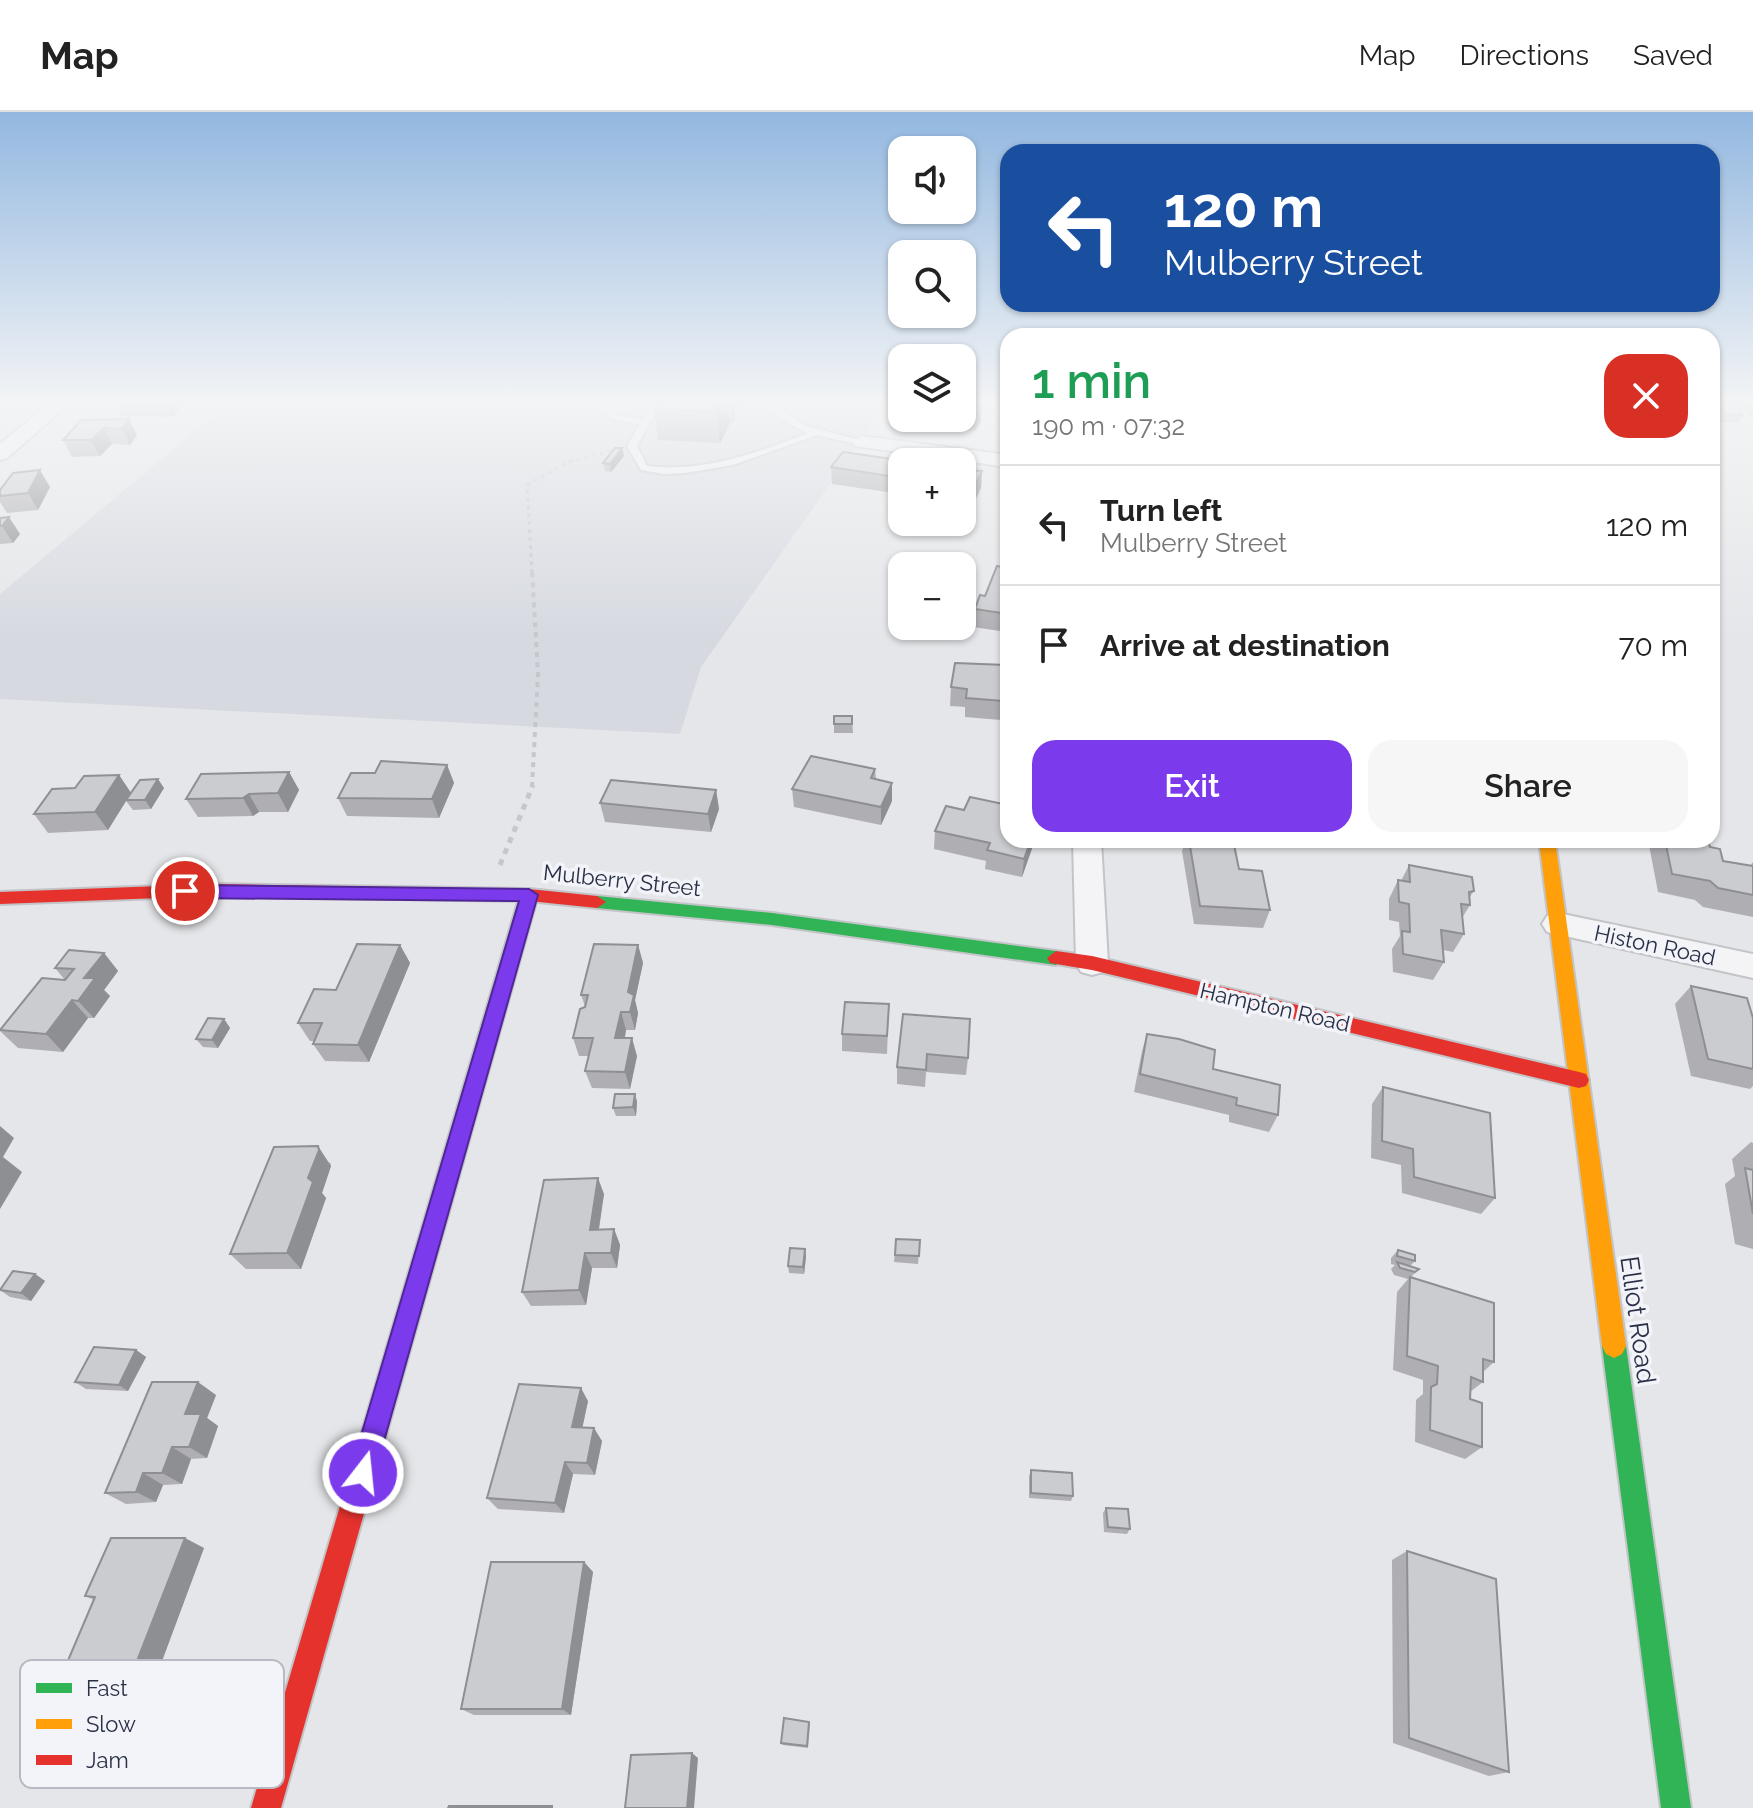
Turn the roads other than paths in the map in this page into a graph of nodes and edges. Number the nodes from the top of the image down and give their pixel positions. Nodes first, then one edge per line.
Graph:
1 (1087, 848) edge
2 (1548, 848) edge
3 (529, 895) junction
4 (4, 903) edge
5 (1558, 924) junction
6 (1092, 963) junction
7 (1753, 966) edge
8 (1579, 1080) junction
9 (284, 1746) edge
10 (272, 1788) edge
11 (266, 1808) edge
12 (1676, 1808) edge

1 - 6 street
2 - 5 street, Elliot Road
3 - 4 street, Mulberry Street
3 - 6 street, Mulberry Street
3 - 9 street
5 - 7 street, Histon Road
5 - 8 street, Elliot Road
6 - 8 street, Hampton Road
8 - 12 street, Elliot Road
10 - 11 street

